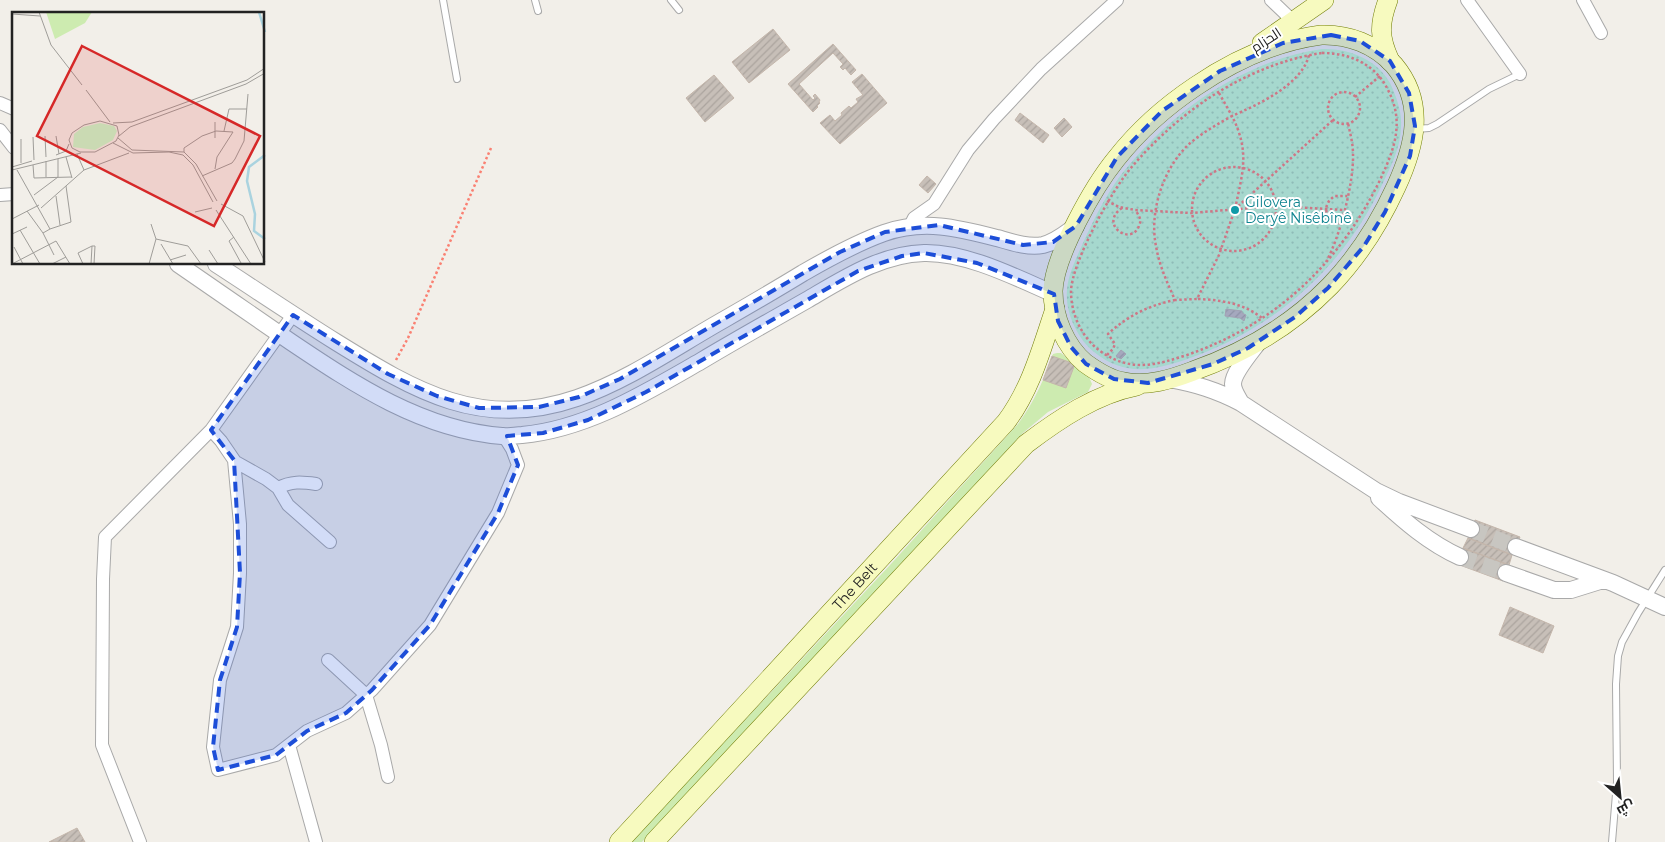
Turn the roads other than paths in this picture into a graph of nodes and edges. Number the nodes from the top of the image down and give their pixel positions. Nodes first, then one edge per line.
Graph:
1 (443, 0) edge
2 (535, 0) edge
3 (671, 0) edge
4 (1116, 0) edge
5 (1271, 0) edge
6 (1324, 0) edge
7 (1388, 0) edge
8 (1467, 0) edge
9 (1583, 0) edge
10 (679, 10) dead end
11 (538, 11) dead end
12 (1294, 22) junction
13 (1601, 33) dead end
14 (1388, 67) junction
15 (1520, 74) joint
16 (457, 79) dead end
17 (1212, 86) junction
18 (0, 104) edge
19 (12, 108) edge
20 (1415, 129) junction
21 (0, 130) edge
22 (12, 145) edge
23 (910, 226) junction
24 (1076, 226) junction
25 (179, 265) edge
26 (218, 265) edge
27 (1054, 301) junction
28 (293, 315) junction
29 (280, 334) junction
30 (1261, 340) junction
31 (1169, 379) junction
32 (1148, 383) junction
33 (1241, 403) junction
34 (211, 430) junction
35 (504, 436) junction
36 (234, 461) junction
37 (1361, 481) junction
38 (316, 484) dead end
39 (278, 488) junction
40 (1471, 529) tunnel mouth
41 (330, 542) dead end
42 (1516, 547) tunnel mouth
43 (1460, 557) tunnel mouth
44 (1665, 570) edge
45 (1506, 573) tunnel mouth
46 (1603, 580) junction
47 (1648, 598) junction
48 (1665, 607) edge
49 (328, 660) dead end
50 (366, 695) junction
51 (289, 745) junction
52 (388, 777) dead end
53 (140, 842) edge
54 (316, 842) edge
55 (619, 842) edge
56 (654, 842) edge
57 (1612, 842) edge

1 - 16 lane
2 - 11 lane
3 - 10 lane
4 - 23 street
5 - 12 street
6 - 12 main road, الحزام
7 - 14 main road
8 - 15 street
9 - 13 street
12 - 17 main road, الحزام
14 - 17 main road
14 - 20 main road
15 - 20 lane
17 - 24 main road, The Belt
18 - 19 street
20 - 30 main road
21 - 22 street
23 - 24 street
23 - 28 street
24 - 27 main road, The Belt
25 - 29 street
26 - 28 street
27 - 32 main road
27 - 35 street
27 - 55 main road, The Belt
28 - 29 street
29 - 34 street
29 - 35 street
30 - 31 main road
30 - 33 street
31 - 32 main road
31 - 33 street
32 - 56 main road, The Belt
33 - 37 street
34 - 36 street
34 - 53 street
35 - 50 street
36 - 39 street
36 - 51 street
37 - 40 street
37 - 43 street
38 - 39 street
39 - 41 street
42 - 46 street
44 - 47 lane
45 - 46 street
46 - 47 street
47 - 48 street
47 - 57 lane
49 - 50 street
50 - 51 street
50 - 52 street
51 - 54 street

